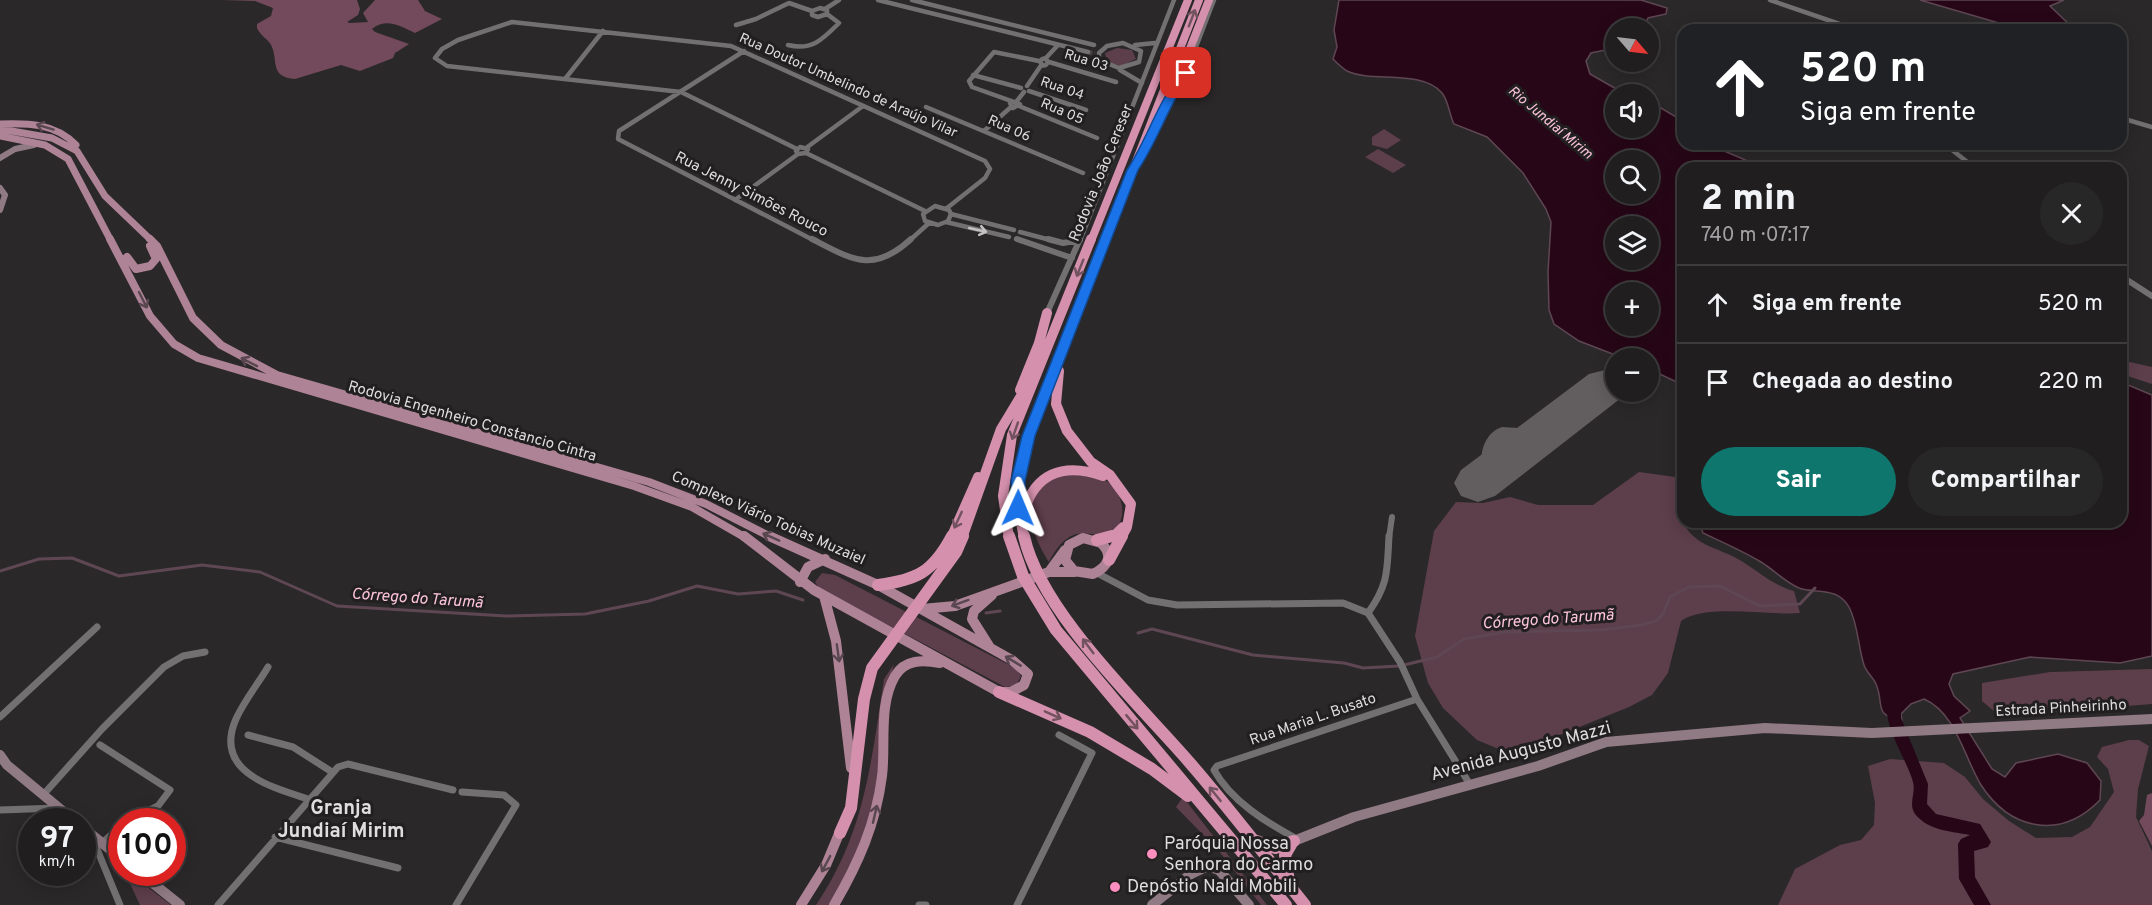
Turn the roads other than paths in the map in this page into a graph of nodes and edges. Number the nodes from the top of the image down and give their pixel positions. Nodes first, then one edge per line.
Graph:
1 (839, 0) edge
2 (878, 0) edge
3 (912, 0) edge
4 (1174, 0) edge
5 (1188, 0) edge
6 (1199, 0) edge
7 (1209, 0) edge
8 (1214, 0) edge
9 (1770, 0) edge
10 (812, 10) junction
11 (826, 11) junction
12 (984, 18) junction
13 (1840, 24) edge
14 (736, 25) dead end
15 (978, 25) junction
16 (603, 31) junction
17 (1070, 39) junction
18 (1084, 43) junction
19 (1155, 43) junction
20 (788, 45) dead end
21 (1058, 45) junction
22 (1094, 45) tunnel mouth
23 (1130, 45) junction
24 (1065, 46) junction
25 (1138, 48) junction
26 (1079, 50) junction
27 (744, 51) junction
28 (1151, 51) junction
29 (1088, 52) tunnel mouth
30 (1044, 62) junction
31 (1117, 68) junction
32 (1123, 68) junction
33 (1144, 73) junction
34 (973, 75) junction
35 (565, 79) junction
36 (993, 81) junction
37 (1116, 82) dead end
38 (1142, 83) junction
39 (1175, 87) junction
40 (1026, 89) junction
41 (982, 91) junction
42 (681, 92) junction
43 (1014, 104) junction
44 (863, 106) junction
45 (926, 107) dead end
46 (1086, 110) dead end
47 (2127, 120) edge
48 (0, 124) edge
49 (2152, 127) edge
50 (0, 129) edge
51 (984, 131) junction
52 (41, 135) junction
53 (0, 138) edge
54 (1097, 138) dead end
55 (34, 145) junction
56 (806, 150) junction
57 (1952, 150) edge
58 (797, 151) junction
59 (79, 153) junction
60 (0, 158) edge
61 (1968, 162) edge
62 (1132, 170) junction
63 (1083, 173) dead end
64 (0, 188) edge
65 (86, 193) junction
66 (735, 200) junction
67 (92, 203) junction
68 (947, 208) junction
69 (0, 210) edge
70 (925, 211) junction
71 (951, 214) junction
72 (946, 222) junction
73 (929, 224) junction
74 (1002, 228) junction
75 (999, 234) junction
76 (1030, 234) junction
77 (1080, 240) junction
78 (1026, 242) junction
79 (1063, 243) junction
80 (1058, 251) junction
81 (1072, 258) junction
82 (2127, 280) edge
83 (2152, 296) edge
84 (1047, 313) joint
85 (1060, 354) junction
86 (1043, 357) junction
87 (1001, 429) junction
88 (1115, 480) junction
89 (1392, 517) dead end
90 (1129, 520) junction
91 (1022, 531) junction
92 (1097, 540) junction
93 (1066, 549) junction
94 (825, 559) junction
95 (1109, 560) junction
96 (1049, 572) junction
97 (1075, 572) junction
98 (1097, 573) junction
99 (800, 582) junction
100 (878, 585) junction
101 (1037, 590) junction
102 (996, 592) junction
103 (824, 596) junction
104 (922, 609) junction
105 (1368, 613) junction
106 (97, 627) dead end
107 (993, 651) junction
108 (205, 652) dead end
109 (951, 665) junction
110 (268, 667) dead end
111 (999, 692) junction
112 (1417, 699) junction
113 (0, 717) edge
114 (2152, 719) edge
115 (1872, 733) joint
116 (248, 735) dead end
117 (1059, 735) dead end
118 (100, 745) dead end
119 (0, 755) edge
120 (332, 772) junction
121 (1469, 783) junction
122 (453, 790) dead end
123 (462, 792) dead end
124 (43, 795) junction
125 (308, 800) junction
126 (1203, 807) junction
127 (59, 808) edge
128 (152, 808) edge
129 (18, 809) edge
130 (0, 810) edge
131 (1233, 817) junction
132 (840, 832) junction
133 (275, 837) junction
134 (96, 838) edge
135 (108, 838) edge
136 (1296, 840) junction
137 (102, 843) junction
138 (108, 848) edge
139 (96, 850) edge
140 (398, 868) dead end
141 (156, 886) edge
142 (1294, 893) junction
143 (120, 905) edge
144 (180, 905) edge
145 (218, 905) edge
146 (456, 905) edge
147 (801, 905) edge
148 (834, 905) edge
149 (919, 905) edge
150 (926, 905) edge
151 (1017, 905) edge
152 (1152, 905) edge
153 (1249, 905) edge
154 (1286, 905) edge
155 (1305, 905) edge

1 - 11 street
2 - 15 street
3 - 12 street
4 - 19 street
5 -> 86 highway, Rodovia João Cereser
62 -> 6 highway, Rodovia João Cereser
7 - 39 highway
8 - 39 street
9 - 13 street
10 - 11 street
10 - 11 street
10 - 14 street
11 - 20 street
12 - 15 street
12 - 17 street
15 - 21 street
16 - 27 street, Rua Doutor Umbelindo de Araújo Vilar
16 - 35 street
16 - 35 street, Rua Doutor Umbelindo de Araújo Vilar
17 - 18 street
17 - 24 street
18 - 22 street
18 - 26 street
19 - 23 street
19 - 28 street
21 - 24 street
21 - 30 street
23 - 25 street
23 - 31 street
24 - 26 street
25 - 28 street
25 - 32 street
26 - 29 street
27 - 42 street
27 - 44 street, Rua Doutor Umbelindo de Araújo Vilar
28 - 33 street
30 - 34 street, Rua 03
30 - 37 street, Rua 03
30 - 40 street
31 - 32 street
31 - 38 street
32 - 33 street
33 - 38 street
34 - 36 street, Rua 04
34 - 41 street, Rua 05
35 - 42 street
36 - 40 street, Rua 04
36 - 41 street
38 - 77 street
39 - 62 highway
40 - 43 street
40 - 46 street, Rua 04
41 - 43 street, Rua 05
42 - 58 street
42 - 66 street, Rua Jenny Simões Rouco
43 - 51 street
43 - 54 street, Rua 05
44 - 56 street
44 - 68 street, Rua Doutor Umbelindo de Araújo Vilar
45 - 51 street, Rua 06
47 - 49 street
59 -> 48 main road
50 - 52 main road
51 - 63 street, Rua 06
52 - 59 main road
52 - 67 main road
53 - 55 main road
53 - 65 main road, Rodovia Engenheiro Constancio Cintra
55 - 60 street
55 - 65 main road
56 - 58 street
56 - 70 street
57 - 61 street
58 - 66 street
94 -> 59 main road, Complexo Viário Tobias Muzaiel
62 - 85 highway, Rodovia João Cereser
64 - 69 street
65 - 67 main road, Rodovia Engenheiro Constancio Cintra
66 - 73 street, Rua Jenny Simões Rouco
67 -> 99 main road, Rodovia Engenheiro Constancio Cintra
68 - 70 street
68 - 71 street
70 - 73 street
71 - 72 street
71 - 74 street
72 - 73 street
72 -> 75 street
74 - 75 street
74 - 76 street
75 - 78 street
76 - 78 street
76 - 79 street
77 - 79 street
77 - 81 street
78 - 80 street
79 - 80 street
80 - 81 street
81 - 84 street
82 - 83 street
84 - 87 highway
85 - 88 highway
85 - 91 highway, Rodovia João Cereser
86 - 87 highway
86 -> 101 highway
87 -> 100 highway
87 - 132 highway
88 - 90 highway
88 - 91 highway
89 - 105 street
90 - 92 highway
90 - 95 highway
91 - 101 highway, Rodovia João Cereser
92 - 93 main road
92 - 95 main road
93 - 96 main road
93 - 97 main road
94 - 99 main road
94 - 100 main road, Complexo Viário Tobias Muzaiel
95 - 98 main road
96 - 97 main road
96 - 102 main road, Complexo Viário Tobias Muzaiel
97 - 98 main road
98 - 105 street
99 - 103 main road, Rodovia Engenheiro Constancio Cintra
100 - 104 main road, Complexo Viário Tobias Muzaiel
101 -> 126 highway
131 -> 101 highway
102 -> 104 main road, Complexo Viário Tobias Muzaiel
102 - 107 main road, Complexo Viário Tobias Muzaiel
103 - 109 main road, Rodovia Engenheiro Constancio Cintra
103 -> 132 main road
104 - 107 main road, Complexo Viário Tobias Muzaiel
105 - 112 street
106 - 113 street
111 -> 107 main road, Complexo Viário Tobias Muzaiel
108 - 124 street
109 - 111 main road, Rodovia Engenheiro Constancio Cintra
148 -> 109 main road
110 - 125 street
111 -> 126 highway
112 - 121 street
112 - 136 street, Rua Maria L. Busato
114 - 115 street, Estrada Pinheirinho
115 - 121 street, Avenida Augusto Mazzi
116 - 120 street
117 - 151 street
118 - 128 street
119 - 124 street
120 - 122 street
120 - 125 street
121 - 136 street, Avenida Augusto Mazzi
123 - 146 street
124 - 127 street
125 - 133 street
126 - 154 highway
129 - 130 street
131 - 136 highway
131 - 142 highway
132 -> 147 main road
133 - 140 street
133 - 145 street
134 - 137 street
135 - 137 street
136 - 142 highway
137 - 138 street
139 - 143 street
141 - 144 street
142 - 155 highway
149 - 150 street
152 - 153 street

